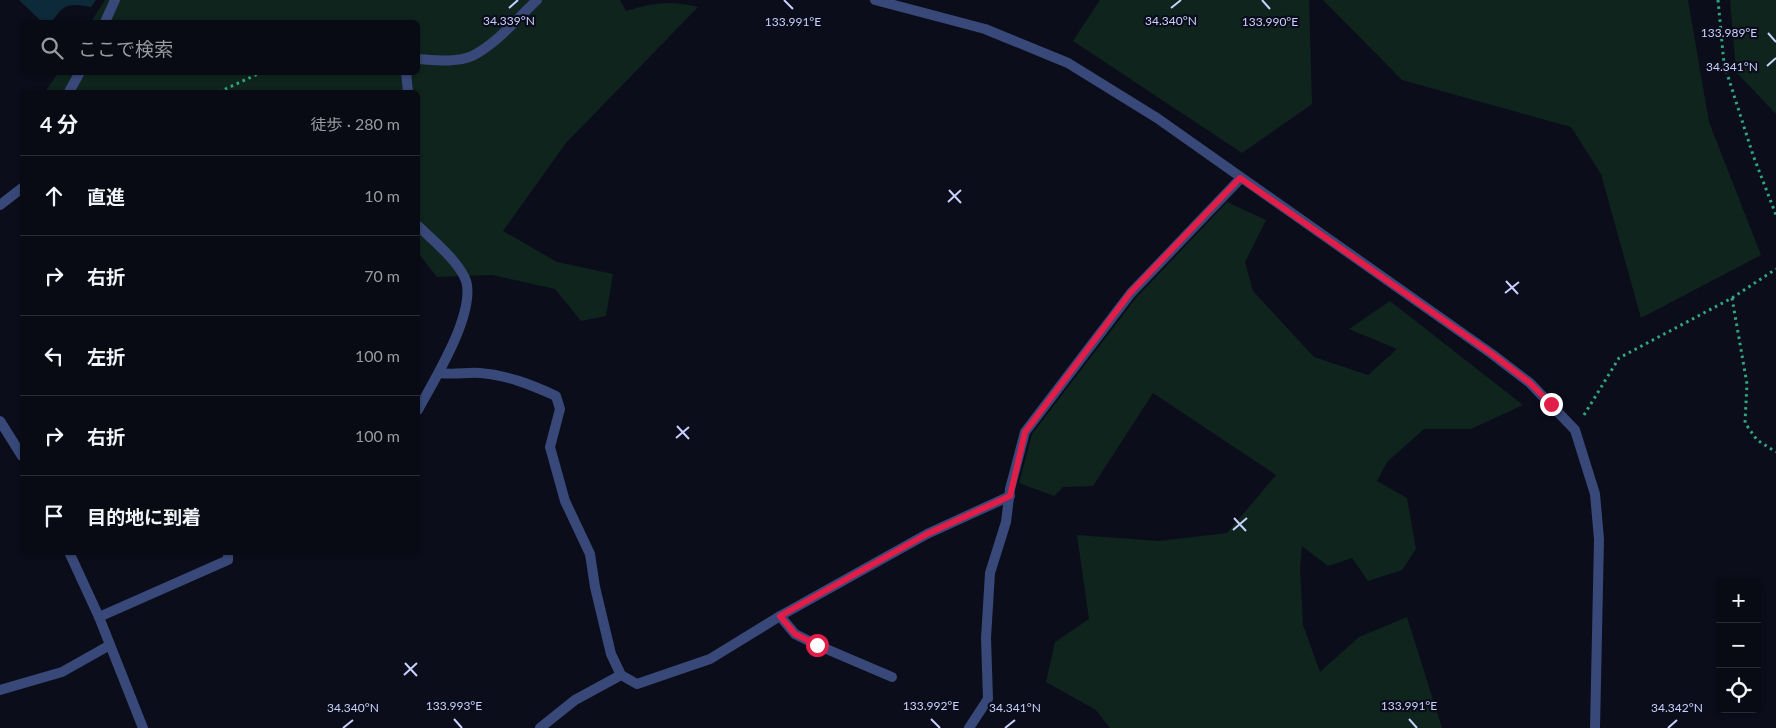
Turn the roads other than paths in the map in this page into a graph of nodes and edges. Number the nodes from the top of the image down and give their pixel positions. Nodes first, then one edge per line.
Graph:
1 (115, 0) edge
2 (537, 0) edge
3 (875, 0) edge
4 (106, 20) edge
5 (420, 59) edge
6 (78, 75) edge
7 (406, 75) edge
8 (70, 90) edge
9 (408, 90) edge
10 (1240, 178) junction
11 (19, 190) edge
12 (0, 205) edge
13 (420, 228) edge
14 (440, 373) junction
15 (420, 407) edge
16 (0, 421) edge
17 (20, 453) edge
18 (1010, 496) junction
19 (70, 555) edge
20 (228, 555) edge
21 (780, 616) junction
22 (99, 618) junction
23 (110, 644) junction
24 (621, 675) junction
25 (892, 677) dead end
26 (0, 690) edge
27 (544, 727) edge
28 (143, 728) edge
29 (969, 728) edge
30 (1595, 728) edge

1 - 4 street
2 - 5 street
3 - 10 street
6 - 8 street
7 - 9 street
10 - 18 street
10 - 30 street
11 - 12 street
13 - 14 street
14 - 15 street
14 - 24 street
16 - 17 street
18 - 21 street
18 - 29 street
19 - 22 street
20 - 22 street
21 - 24 street
21 - 25 street
22 - 23 street
23 - 26 street
23 - 28 street
24 - 27 street

